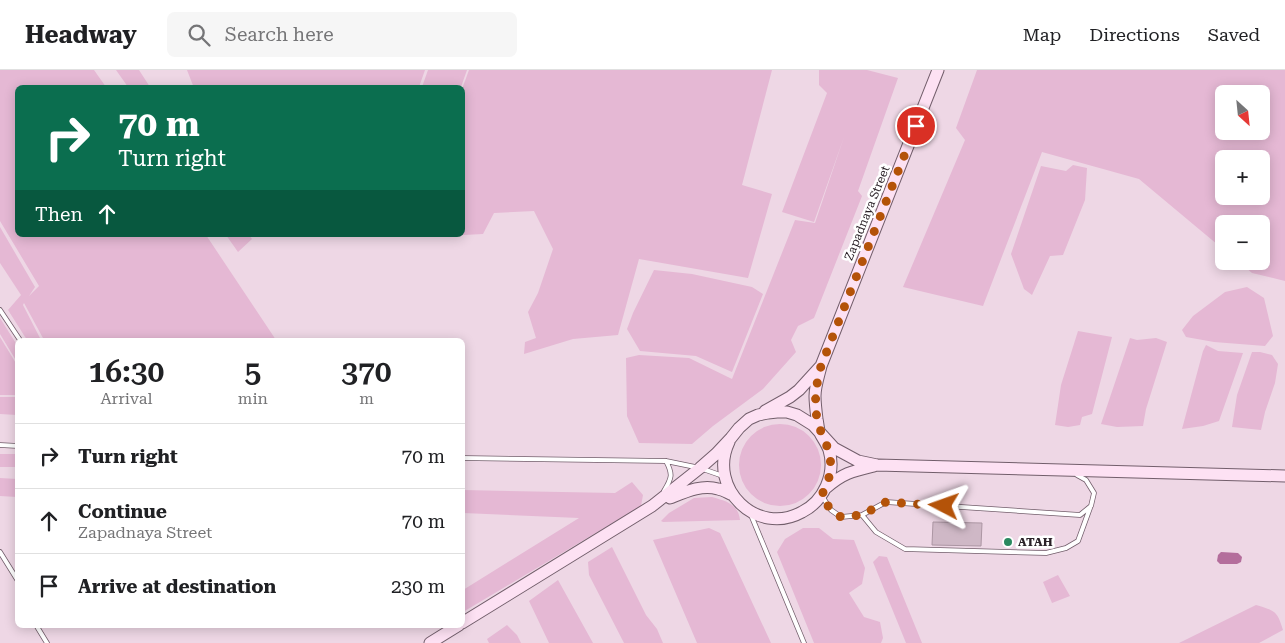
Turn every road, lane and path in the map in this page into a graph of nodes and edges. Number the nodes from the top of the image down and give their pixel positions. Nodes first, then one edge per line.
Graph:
1 (938, 70) edge
2 (0, 310) edge
3 (19, 338) edge
4 (821, 366) junction
5 (749, 420) junction
6 (820, 433) junction
7 (731, 438) junction
8 (0, 445) edge
9 (15, 446) edge
10 (465, 458) edge
11 (666, 461) junction
12 (877, 465) junction
13 (700, 468) junction
14 (1069, 470) junction
15 (1285, 476) edge
16 (725, 477) junction
17 (823, 492) junction
18 (733, 495) junction
19 (652, 506) junction
20 (1091, 506) junction
21 (749, 510) junction
22 (862, 515) junction
23 (0, 552) edge
24 (15, 576) edge
25 (465, 622) edge
26 (38, 628) edge
27 (454, 628) edge
28 (47, 643) edge
29 (430, 643) edge
30 (804, 643) edge

1 - 4 main road, Zapadnaya Street
2 - 3 lane
4 - 5 main road, Zapadnaya Street
4 - 6 main road, Zapadnaya Street
5 - 6 main road
5 - 7 main road
6 - 12 main road
6 - 17 main road
7 - 13 main road
7 - 16 main road
8 - 9 lane
10 - 11 lane
11 - 13 lane
11 - 19 lane
12 - 14 main road
12 - 17 main road
13 - 16 lane
13 - 19 main road
14 - 15 main road
14 - 20 lane
16 - 18 main road
17 - 21 main road
17 - 22 lane
18 - 19 main road
18 - 21 main road
19 - 25 main road
20 - 22 lane
20 - 22 lane
21 - 30 lane
23 - 24 lane
26 - 28 lane
27 - 29 main road

